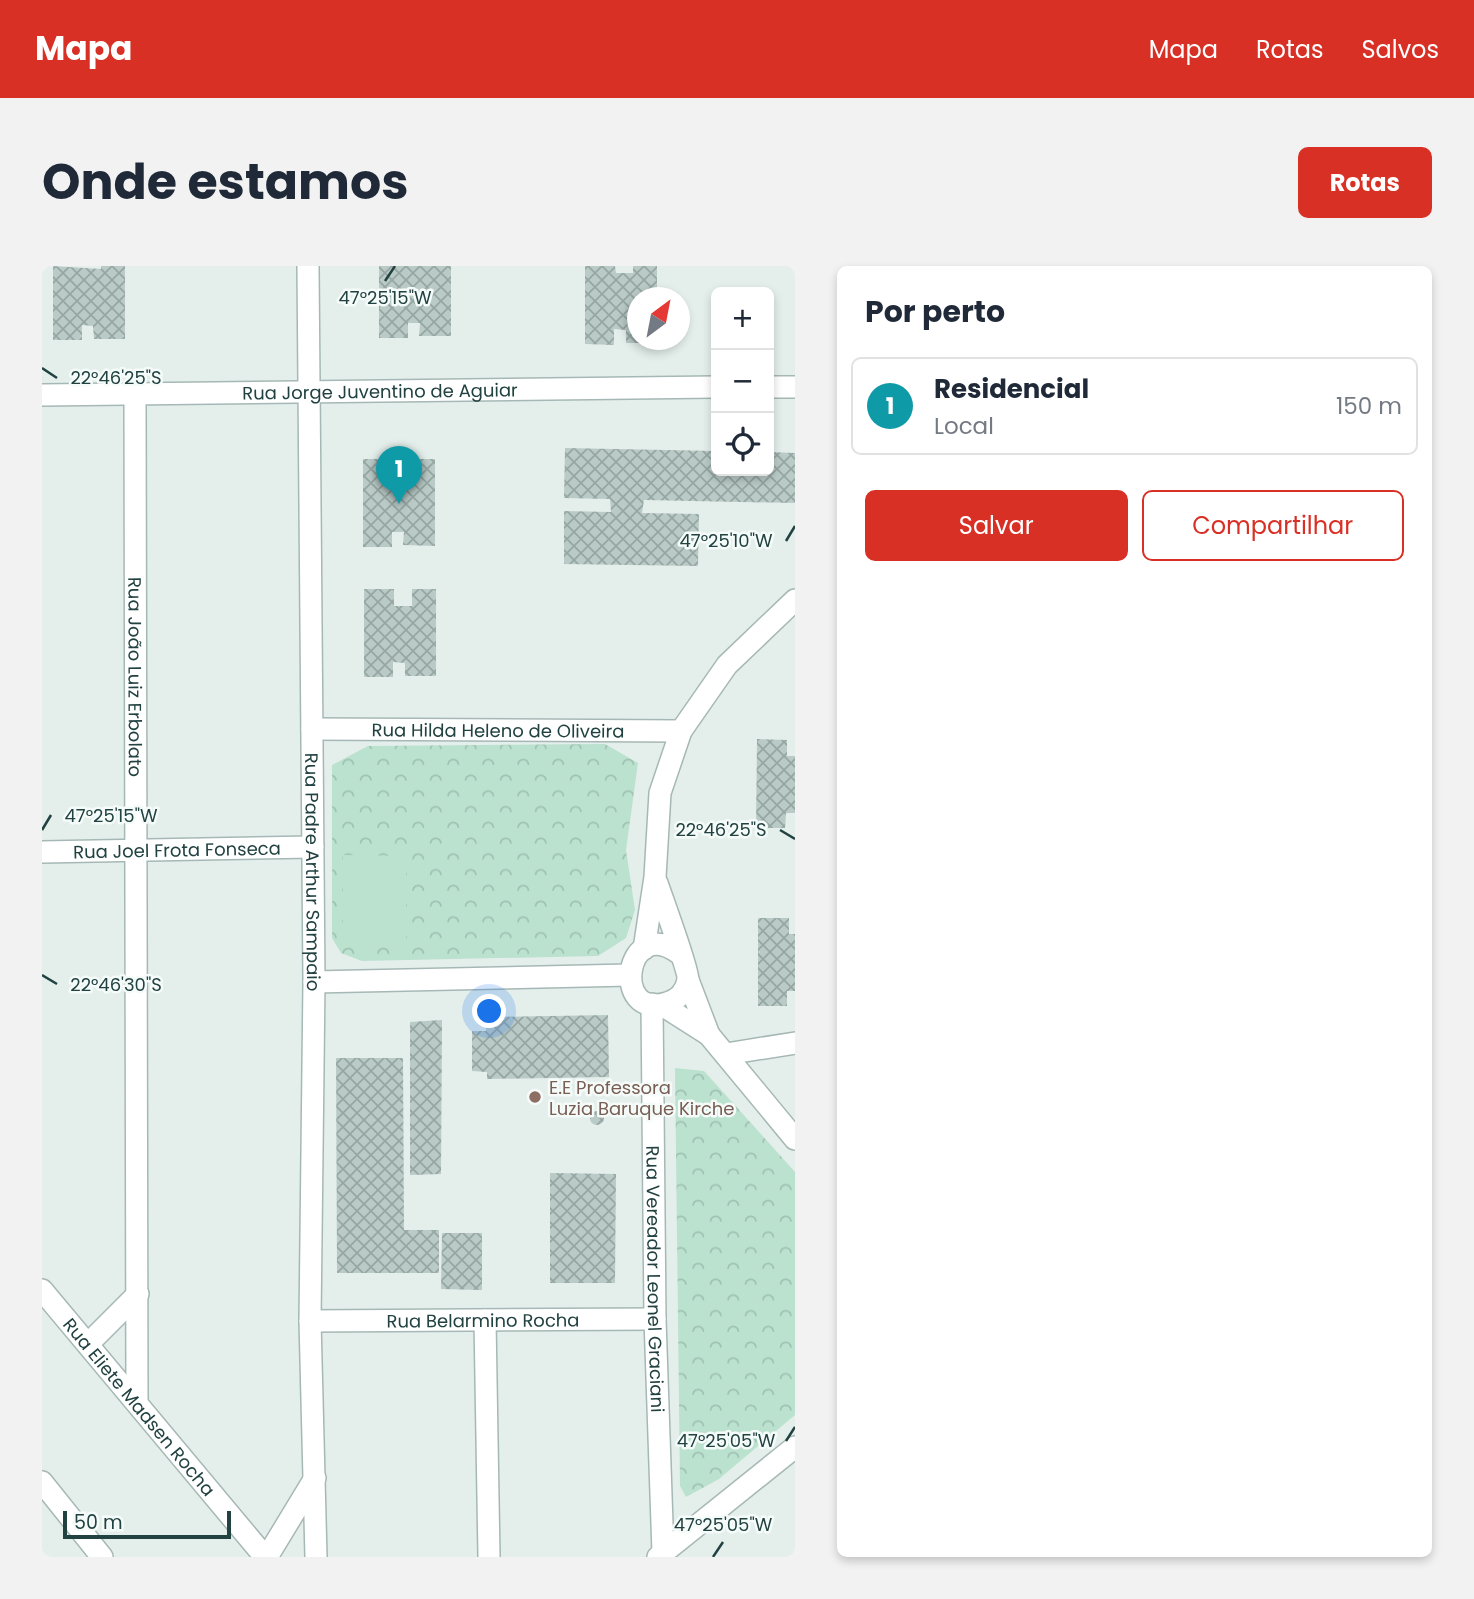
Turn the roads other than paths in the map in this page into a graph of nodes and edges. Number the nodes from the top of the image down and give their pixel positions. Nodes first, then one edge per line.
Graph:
1 (308, 266) edge
2 (711, 387) edge
3 (774, 387) edge
4 (795, 387) edge
5 (309, 390) junction
6 (42, 395) edge
7 (135, 395) junction
8 (795, 600) edge
9 (312, 729) junction
10 (681, 732) junction
11 (313, 847) junction
12 (135, 851) junction
13 (42, 852) edge
14 (655, 877) junction
15 (643, 950) junction
16 (680, 954) junction
17 (629, 975) junction
18 (688, 980) junction
19 (314, 982) junction
20 (657, 1004) junction
21 (709, 1035) junction
22 (795, 1043) edge
23 (726, 1054) junction
24 (795, 1139) edge
25 (42, 1290) edge
26 (138, 1294) junction
27 (655, 1319) junction
28 (485, 1320) junction
29 (310, 1321) junction
30 (88, 1344) junction
31 (137, 1403) junction
32 (795, 1447) edge
33 (315, 1478) junction
34 (42, 1482) edge
35 (661, 1555) edge
36 (102, 1557) edge
37 (266, 1557) edge
38 (316, 1557) edge
39 (489, 1557) edge

1 - 5 street, Rua Padre Arthur Sampaio
2 - 5 street, Rua Jorge Juventino de Aguiar
3 - 4 street
5 - 7 street, Rua Jorge Juventino de Aguiar
5 - 9 street, Rua Padre Arthur Sampaio
6 - 7 street, Rua Jorge Juventino de Aguiar
7 - 12 street, Rua João Luiz Erbolato
8 - 10 street
9 - 10 street, Rua Hilda Heleno de Oliveira
9 - 11 street, Rua Padre Arthur Sampaio
10 - 14 street
11 - 12 street, Rua Joel Frota Fonseca
11 - 19 street, Rua Padre Arthur Sampaio
12 - 13 street, Rua Joel Frota Fonseca
12 - 26 street, Rua João Luiz Erbolato
14 - 15 street
14 - 16 street
15 - 16 street
15 - 17 street
16 - 18 street
17 - 19 street
17 - 20 street
18 - 20 street
18 - 21 street
19 - 29 street, Rua Padre Arthur Sampaio
20 - 21 street
20 - 27 street, Rua Vereador Leonel Graciani
21 - 23 street
22 - 23 street
23 - 24 street
25 - 30 street, Rua Eliete Madsen Rocha
26 - 30 street
26 - 31 street, Rua João Luiz Erbolato
27 - 28 street, Rua Belarmino Rocha
27 - 35 street, Rua Vereador Leonel Graciani
28 - 29 street, Rua Belarmino Rocha
28 - 39 street
29 - 33 street, Rua Padre Arthur Sampaio
30 - 31 street, Rua Eliete Madsen Rocha
31 - 37 street, Rua Eliete Madsen Rocha
32 - 35 street
33 - 37 street
33 - 38 street, Rua Padre Arthur Sampaio
34 - 36 street

